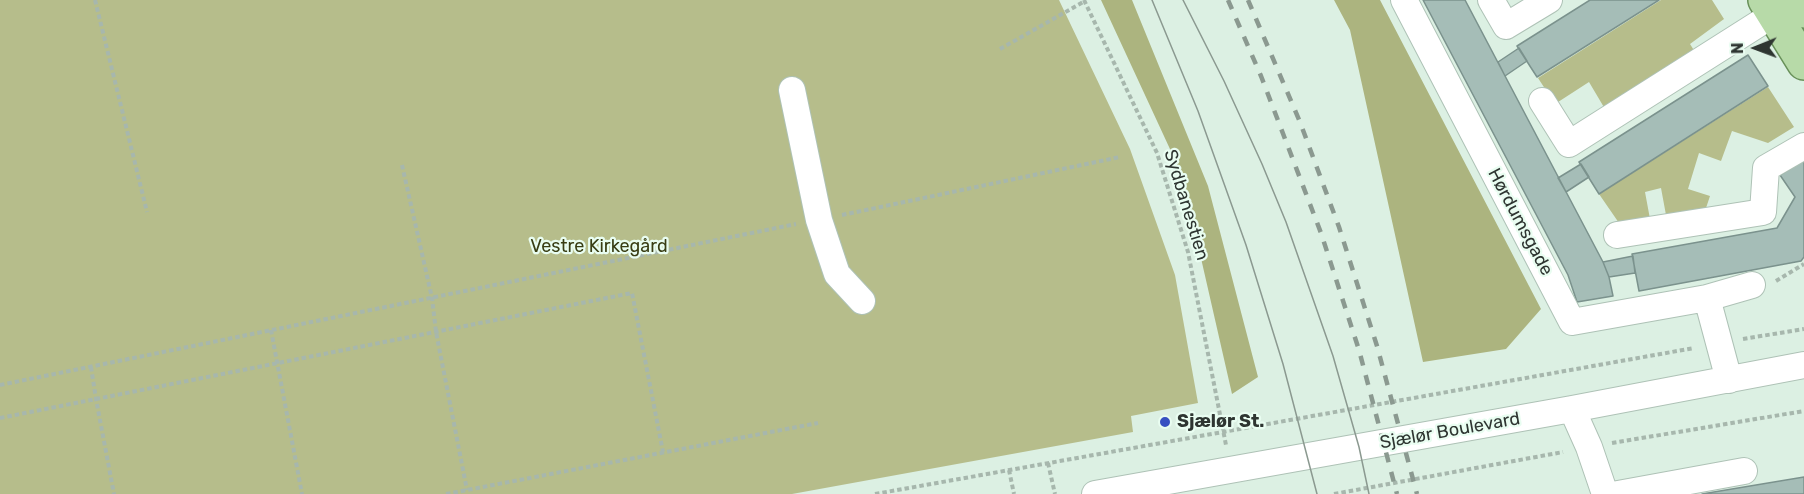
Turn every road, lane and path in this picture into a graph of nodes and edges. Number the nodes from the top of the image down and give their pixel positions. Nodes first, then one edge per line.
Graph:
1 (95, 0) edge
2 (1085, 0) edge
3 (1404, 0) edge
4 (1491, 0) edge
5 (1549, 0) edge
6 (1785, 6) edge
7 (1000, 49) dead end
8 (1804, 63) edge
9 (792, 90) dead end
10 (1542, 101) dead end
11 (1804, 146) edge
12 (1120, 158) dead end
13 (402, 165) dead end
14 (147, 212) dead end
15 (819, 220) junction
16 (1617, 235) dead end
17 (1752, 285) dead end
18 (432, 298) junction
19 (1707, 298) junction
20 (862, 301) dead end
21 (1804, 329) edge
22 (272, 330) junction
23 (436, 332) junction
24 (1719, 343) junction
25 (278, 363) junction
26 (1804, 365) edge
27 (91, 367) junction
28 (1729, 380) junction
29 (0, 385) edge
30 (96, 399) junction
31 (1572, 409) junction
32 (0, 418) edge
33 (818, 423) dead end
34 (1224, 431) junction
35 (663, 452) junction
36 (1048, 463) junction
37 (1009, 470) junction
38 (1744, 471) dead end
39 (467, 490) junction
40 (114, 494) edge
41 (302, 494) edge
42 (446, 494) edge
43 (875, 494) edge
44 (1014, 494) edge
45 (1055, 494) edge
46 (1095, 494) edge
47 (1605, 494) edge
48 (1618, 494) edge

1 - 14 path
2 - 7 path
2 - 34 path, Sydbanestien
3 - 19 street, Hørdumsgade
4 - 5 street
6 - 8 main road
6 - 10 street
9 - 15 street
11 - 16 street
12 - 15 path
13 - 18 path
15 - 18 path
15 - 20 street
17 - 19 street, Hørdumsgade
18 - 22 path
18 - 23 path
19 - 24 street
21 - 24 path
22 - 25 path
22 - 27 path
23 - 25 path
23 - 35 path
23 - 39 path
24 - 28 street
24 - 34 path
25 - 30 path
25 - 41 path
26 - 28 street, Sjælør Boulevard
27 - 29 path
27 - 30 path
28 - 31 street, Sjælør Boulevard
30 - 32 path
30 - 40 path
31 - 46 street, Sjælør Boulevard
31 - 47 street
33 - 35 path
34 - 36 path
35 - 39 path
36 - 37 path
36 - 45 path
37 - 43 path
37 - 44 path
38 - 48 street
39 - 42 path

